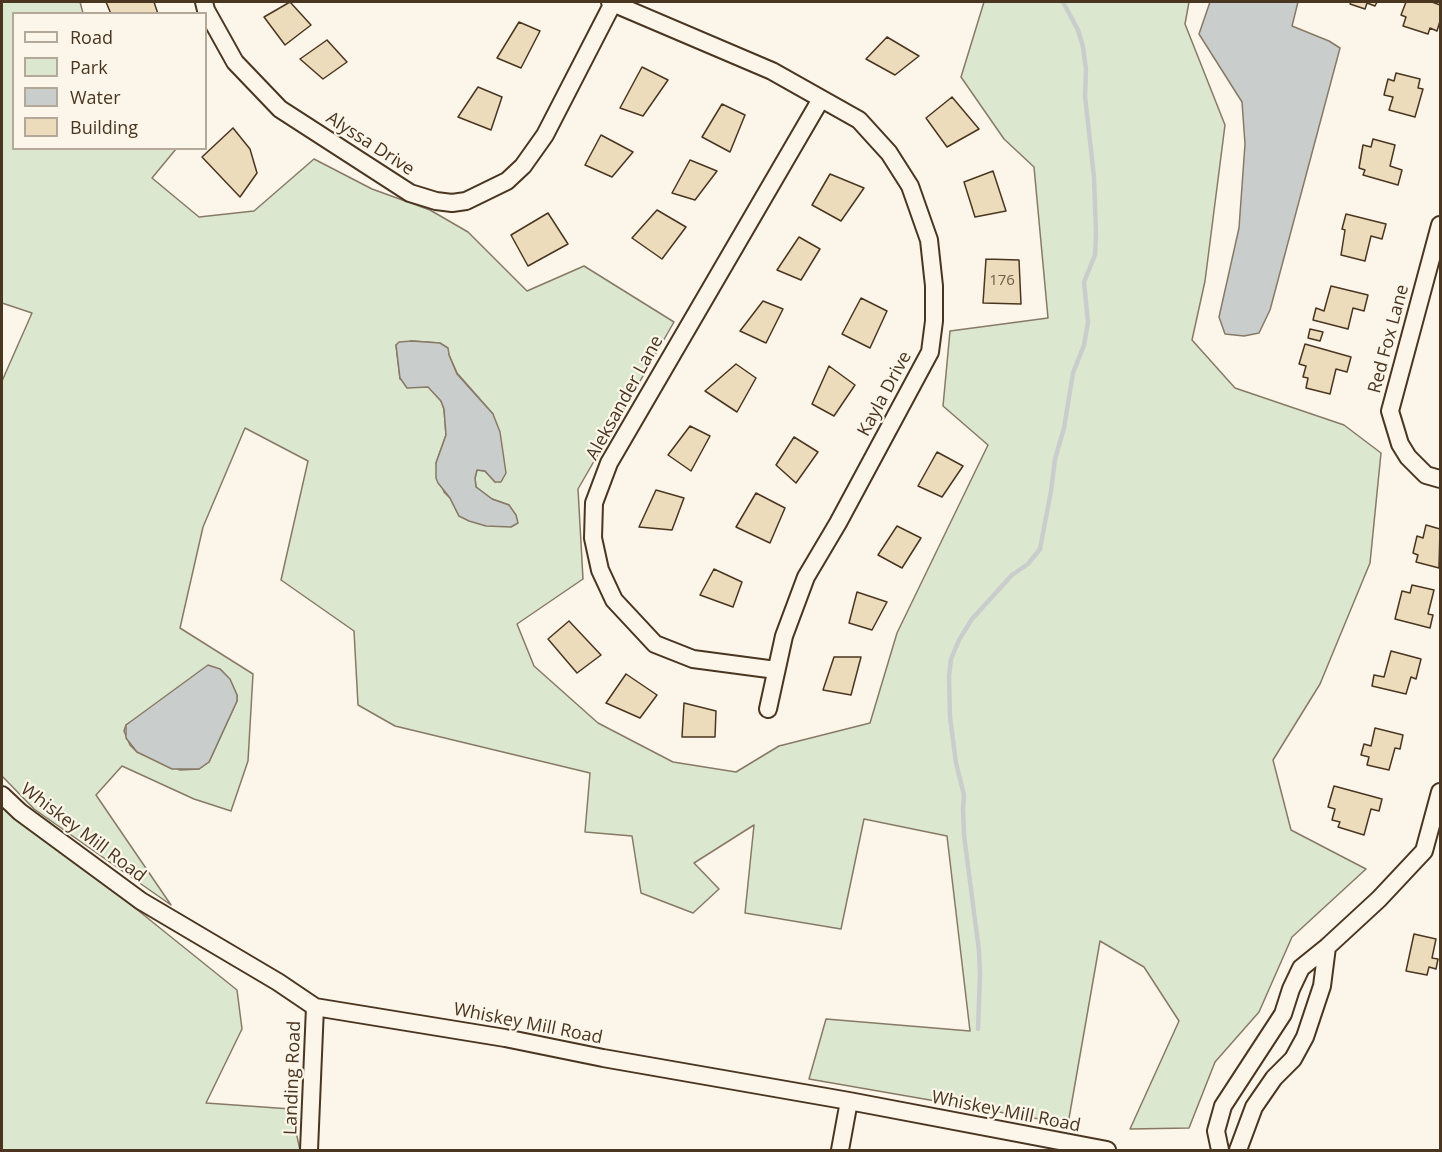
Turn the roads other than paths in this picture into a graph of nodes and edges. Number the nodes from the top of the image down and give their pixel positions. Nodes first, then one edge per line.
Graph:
1 (204, 2) edge
2 (611, 2) edge
3 (821, 99) junction
4 (1440, 225) edge
5 (1440, 479) edge
6 (776, 670) junction
7 (768, 709) dead end
8 (1440, 792) edge
9 (2, 795) edge
10 (1327, 947) junction
11 (315, 1007) junction
12 (849, 1101) junction
13 (309, 1150) edge
14 (840, 1150) edge
15 (1107, 1150) edge
16 (1220, 1150) edge
17 (1239, 1150) edge

1 - 2 street, Alyssa Drive
2 - 3 street, Kayla Drive
3 - 6 street, Kayla Drive
3 - 6 street, Aleksander Lane
4 - 5 street, Red Fox Lane
6 - 7 street, Kayla Drive
8 - 10 street
9 - 11 street, Whiskey Mill Road
10 - 16 street
10 - 17 street
11 - 12 street, Whiskey Mill Road
11 - 13 street, Landing Road
12 - 14 street
12 - 15 street, Whiskey Mill Road

